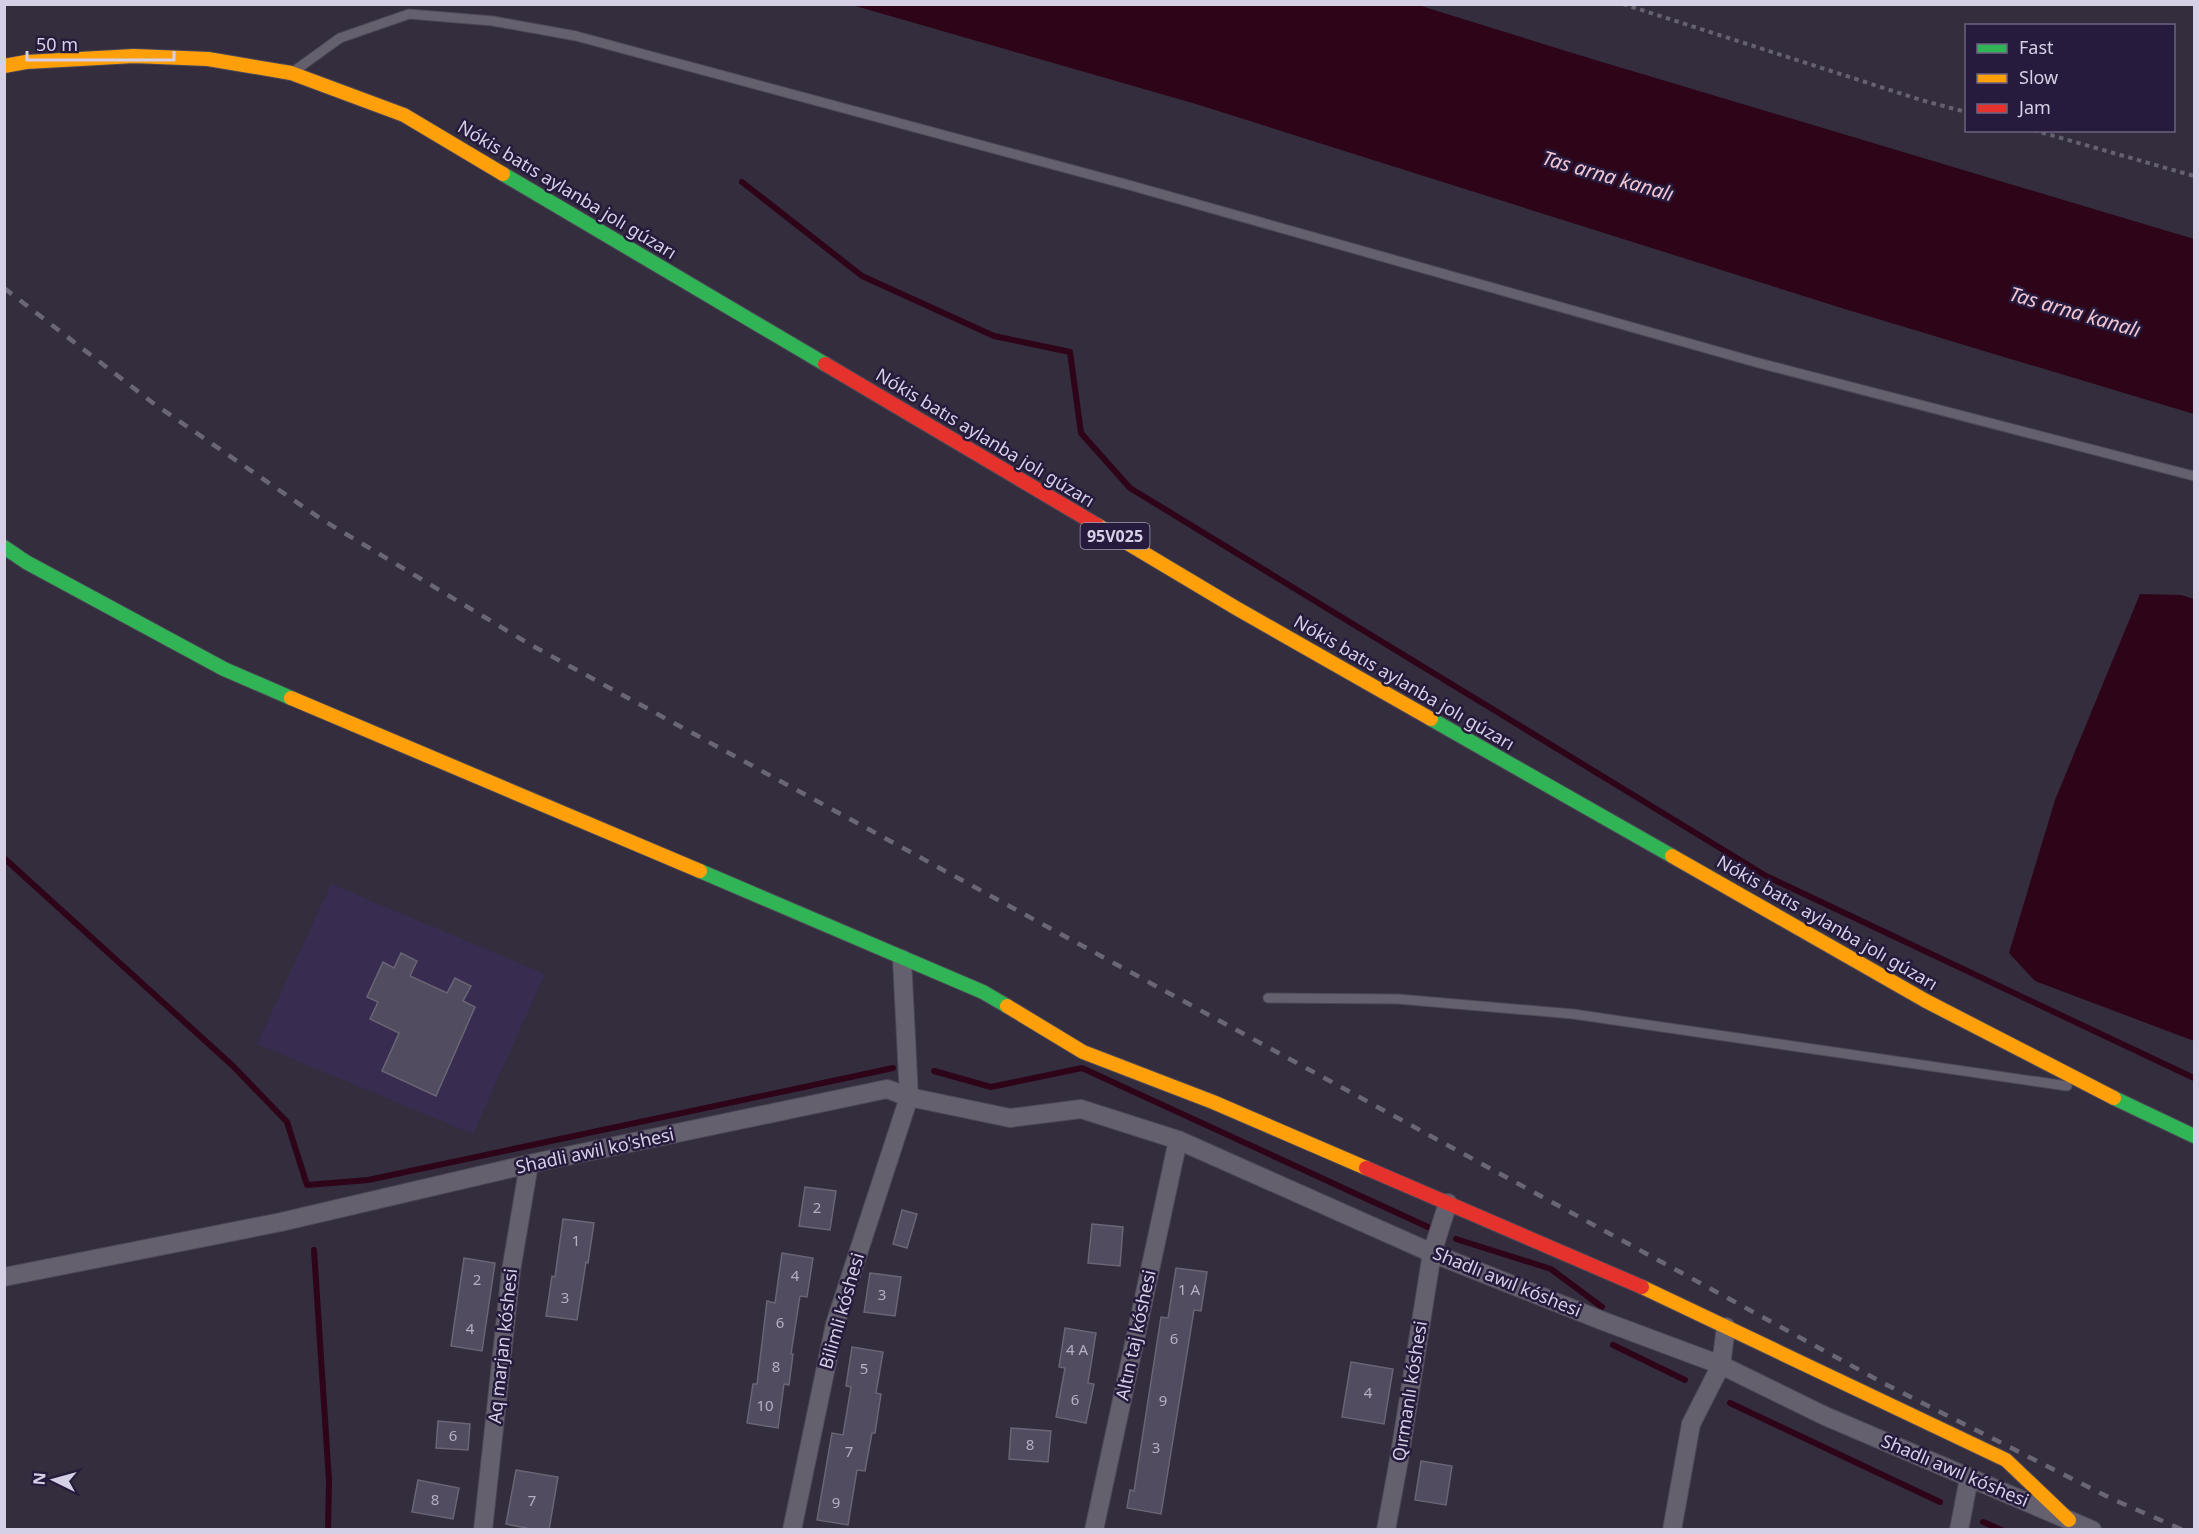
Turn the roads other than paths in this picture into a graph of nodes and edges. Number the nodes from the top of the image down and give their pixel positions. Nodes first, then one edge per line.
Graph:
1 (4, 66) edge
2 (291, 73) junction
3 (2194, 476) edge
4 (4, 547) edge
5 (902, 959) junction
6 (1268, 998) dead end
7 (2102, 1092) junction
8 (909, 1097) junction
9 (2194, 1136) edge
10 (1178, 1140) junction
11 (529, 1164) junction
12 (1448, 1203) junction
13 (1432, 1253) junction
14 (4, 1277) edge
15 (1726, 1327) junction
16 (1721, 1365) junction
17 (1969, 1478) junction
18 (2069, 1520) junction
19 (483, 1530) edge
20 (792, 1530) edge
21 (1094, 1530) edge
22 (1386, 1530) edge
23 (1672, 1530) edge
24 (1959, 1530) edge
25 (2092, 1530) edge

1 - 2 main road, Nókis batıs aylanba jolı gúzarı / 95V025
2 - 3 lane
2 - 7 main road, Nókis batıs aylanba jolı gúzarı / 95V025
4 - 5 main road
5 - 8 street
5 - 12 main road
6 - 7 lane
7 - 9 main road, Nókis batıs aylanba jolı gúzarı / 95V025
8 - 10 street, Shadlı awıl kóshesi
8 - 11 street, Shadli awil ko'shesi
8 - 20 street, Bilimli kóshesi
10 - 13 street, Shadlı awıl kóshesi
10 - 21 street, Altın taj kóshesi
11 - 14 street, Shadli awil ko'shesi
11 - 19 street, Aq marjan kóshesi
12 - 13 street, Qırmanlı kóshesi
12 - 15 main road
13 - 16 street, Shadlı awıl kóshesi
13 - 22 street, Qırmanlı kóshesi
15 - 16 street
15 - 18 main road
16 - 17 street, Shadlı awıl kóshesi
16 - 23 street
17 - 18 street, Shadlı awıl kóshesi
17 - 24 street
18 - 25 street, Shadlı awıl kóshesi

